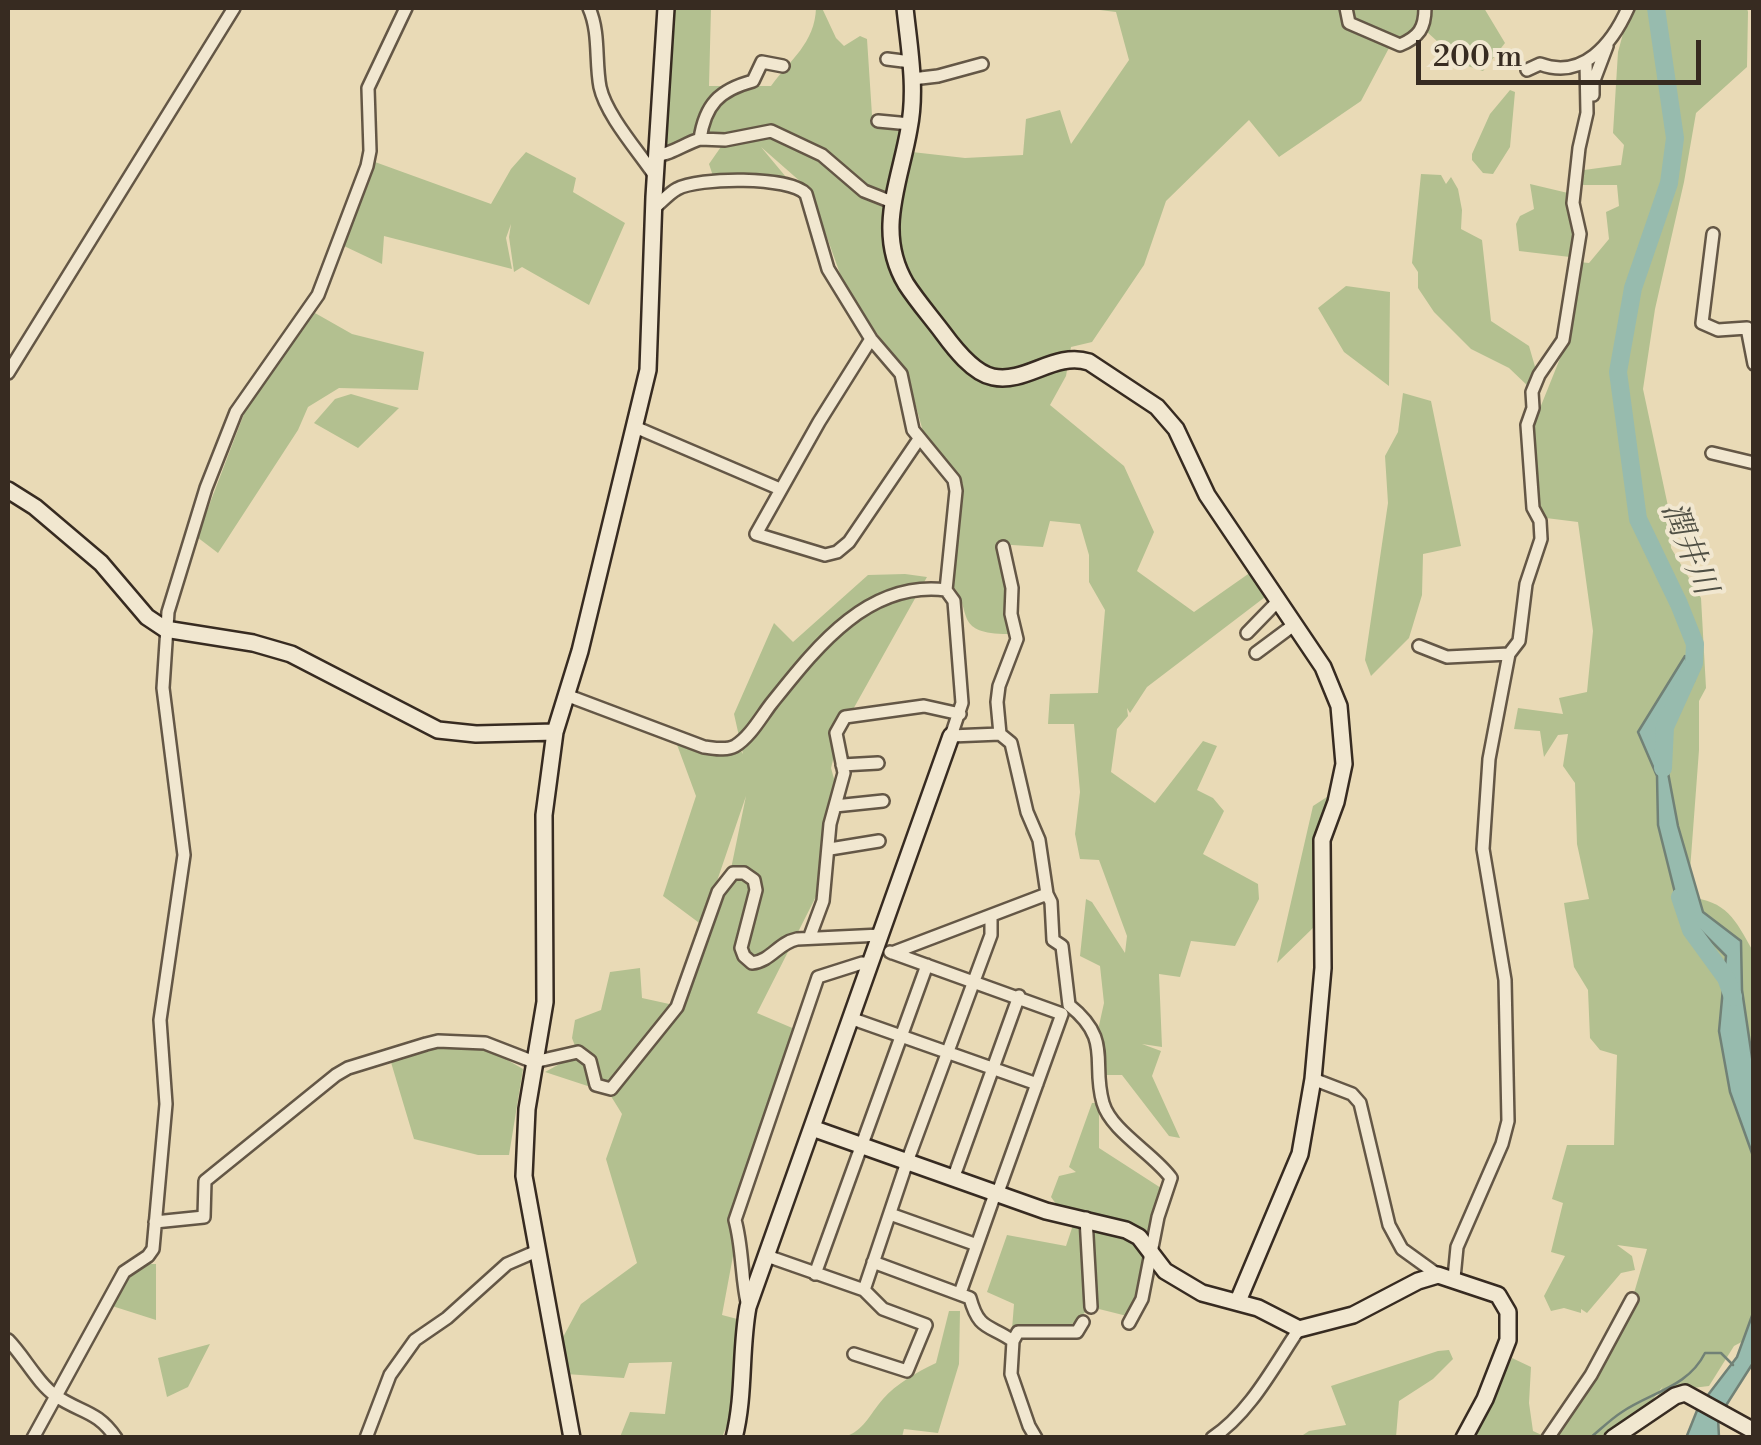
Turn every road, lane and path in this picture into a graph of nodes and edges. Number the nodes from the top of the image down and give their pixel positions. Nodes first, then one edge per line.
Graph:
1 (234, 8) edge
2 (406, 8) edge
3 (590, 8) edge
4 (666, 8) edge
5 (906, 8) edge
6 (1346, 8) edge
7 (1425, 8) edge
8 (1628, 8) edge
9 (1609, 42) junction
10 (887, 60) dead end
11 (910, 62) junction
12 (1586, 62) junction
13 (982, 64) dead end
14 (783, 66) dead end
15 (1526, 70) dead end
16 (912, 79) junction
17 (878, 121) dead end
18 (910, 124) junction
19 (1593, 128) dead end
20 (700, 140) junction
21 (656, 155) junction
22 (655, 176) junction
23 (892, 202) junction
24 (654, 209) junction
25 (1714, 234) dead end
26 (871, 339) junction
27 (1754, 364) edge
28 (8, 373) edge
29 (635, 427) junction
30 (918, 439) junction
31 (1712, 453) dead end
32 (1754, 463) edge
33 (780, 489) junction
34 (8, 490) edge
35 (1003, 547) dead end
36 (946, 590) junction
37 (1279, 600) junction
38 (1295, 624) junction
39 (165, 629) junction
40 (1247, 633) dead end
41 (1419, 646) dead end
42 (1256, 653) dead end
43 (1508, 654) junction
44 (566, 695) junction
45 (960, 714) junction
46 (556, 732) junction
47 (1000, 734) junction
48 (951, 736) junction
49 (878, 763) dead end
50 (842, 766) junction
51 (883, 801) dead end
52 (835, 806) junction
53 (879, 841) dead end
54 (830, 850) junction
55 (1047, 894) junction
56 (991, 918) junction
57 (810, 936) junction
58 (883, 945) junction
59 (870, 964) junction
60 (927, 965) junction
61 (972, 981) junction
62 (1019, 996) junction
63 (850, 1018) junction
64 (899, 1035) junction
65 (947, 1052) junction
66 (534, 1062) junction
67 (993, 1068) junction
68 (1313, 1079) junction
69 (1037, 1084) junction
70 (812, 1128) junction
71 (861, 1145) junction
72 (906, 1162) junction
73 (953, 1180) junction
74 (996, 1194) junction
75 (890, 1214) junction
76 (1086, 1218) junction
77 (155, 1222) junction
78 (977, 1245) junction
79 (536, 1251) junction
80 (768, 1256) junction
81 (1152, 1259) junction
82 (873, 1262) junction
83 (815, 1274) junction
84 (1446, 1277) junction
85 (864, 1290) junction
86 (960, 1292) junction
87 (1632, 1299) dead end
88 (1238, 1301) junction
89 (748, 1307) junction
90 (1090, 1308) dead end
91 (1083, 1322) dead end
92 (1129, 1323) dead end
93 (1298, 1329) junction
94 (8, 1340) edge
95 (1013, 1341) junction
96 (854, 1354) dead end
97 (54, 1395) junction
98 (1746, 1427) edge
99 (33, 1438) edge
100 (116, 1438) edge
101 (366, 1438) edge
102 (572, 1438) edge
103 (734, 1438) edge
104 (1036, 1438) edge
105 (1212, 1438) edge
106 (1464, 1438) edge
107 (1548, 1438) edge
108 (1613, 1438) edge

1 - 28 street
2 - 39 street
3 - 22 street
4 - 21 street
5 - 11 street
6 - 7 street
8 - 9 street
9 - 12 street
9 - 19 street
10 - 11 street
11 - 16 street
12 - 15 street
12 - 43 street
13 - 16 street
14 - 20 street
16 - 18 street
17 - 18 street
18 - 23 street
20 - 21 street
20 - 23 street
21 - 22 street
22 - 24 street
23 - 37 street
24 - 26 street
24 - 29 street
25 - 27 street
26 - 30 street
26 - 33 street
29 - 33 street
29 - 44 street
30 - 33 street
30 - 36 street
31 - 32 street
34 - 39 street
35 - 47 street
36 - 44 street
36 - 45 street
37 - 38 street
37 - 40 street
38 - 42 street
38 - 68 street
39 - 46 street
39 - 77 street
41 - 43 street
43 - 84 street
44 - 46 street
45 - 48 street
45 - 50 street
46 - 66 street
47 - 48 street
47 - 55 street
48 - 58 street
49 - 50 street
50 - 52 street
51 - 52 street
52 - 54 street
53 - 54 street
54 - 57 street
55 - 56 street
55 - 81 street
56 - 58 street
56 - 61 street
57 - 58 street
57 - 66 street
58 - 59 street
58 - 60 street
59 - 63 street
59 - 89 street
60 - 61 street
60 - 64 street
61 - 62 street
61 - 65 street
62 - 67 street
62 - 69 street
63 - 64 street
63 - 70 street
64 - 65 street
64 - 71 street
65 - 67 street
65 - 72 street
66 - 77 street
66 - 79 street
67 - 69 street
67 - 73 street
68 - 84 street
68 - 88 street
69 - 74 street
70 - 71 street
70 - 80 street
71 - 72 street
71 - 83 street
72 - 73 street
72 - 75 street
73 - 74 street
74 - 76 street
74 - 78 street
75 - 78 street
75 - 82 street
76 - 81 street
76 - 90 street
77 - 97 street
78 - 86 street
79 - 101 street
79 - 102 street
80 - 83 street
80 - 89 street
81 - 88 street
81 - 92 street
82 - 85 street
82 - 86 street
83 - 85 street
84 - 93 street
84 - 106 street
85 - 96 street
86 - 95 street
87 - 107 street
88 - 93 street
89 - 103 street
91 - 95 street
93 - 105 street
94 - 97 street
95 - 104 street
97 - 99 street
97 - 100 street
98 - 108 street

